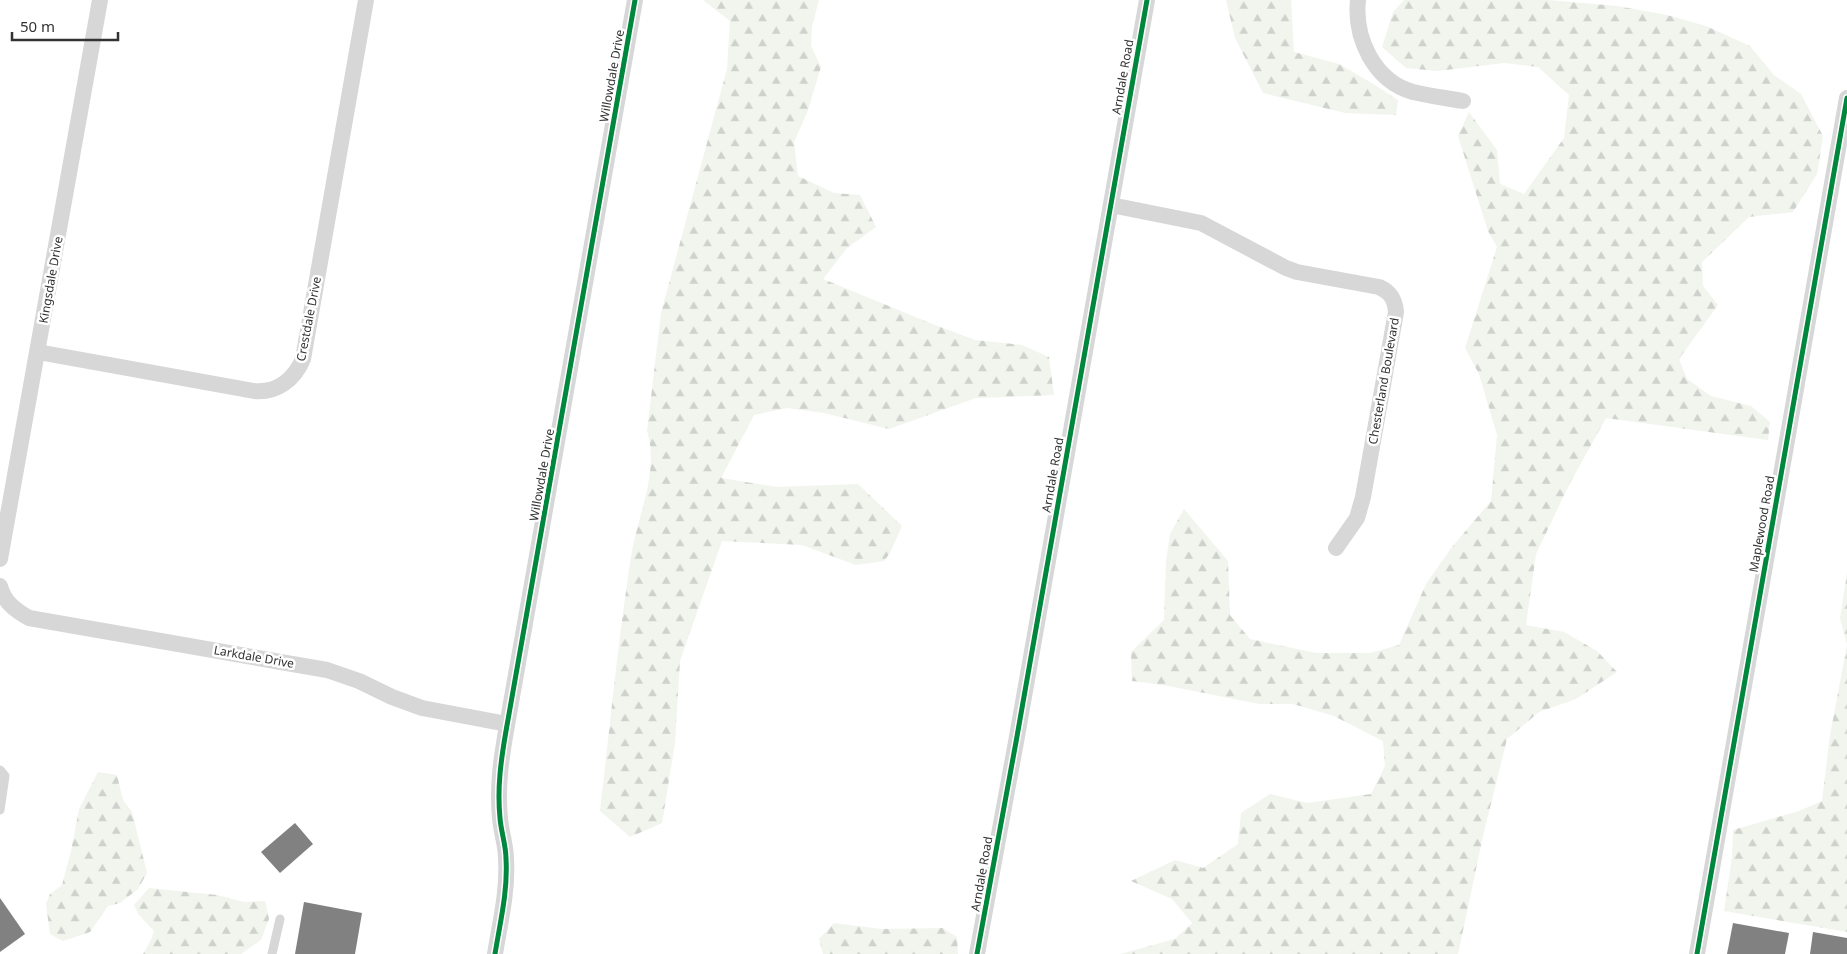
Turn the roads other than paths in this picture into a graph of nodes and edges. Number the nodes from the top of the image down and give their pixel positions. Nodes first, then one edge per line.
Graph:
1 (100, 0) edge
2 (366, 0) edge
3 (635, 0) edge
4 (1147, 0) edge
5 (1358, 0) edge
6 (1847, 98) edge
7 (1463, 101) dead end
8 (1111, 205) junction
9 (38, 352) junction
10 (1336, 548) dead end
11 (0, 559) edge
12 (1, 593) edge
13 (508, 724) junction
14 (0, 770) edge
15 (0, 810) edge
16 (280, 919) dead end
17 (272, 954) edge
18 (495, 954) edge
19 (977, 954) edge
20 (1697, 954) edge

1 - 9 street, Kingsdale Drive
2 - 9 street, Crestdale Drive
3 - 13 street, Willowdale Drive
4 - 8 street, Arndale Road
5 - 7 street
6 - 20 street, Maplewood Road
8 - 10 street, Chesterland Boulevard
8 - 19 street, Arndale Road
9 - 11 street, Kingsdale Drive
12 - 13 street, Larkdale Drive
13 - 18 street, Willowdale Drive
14 - 15 lane
16 - 17 lane

